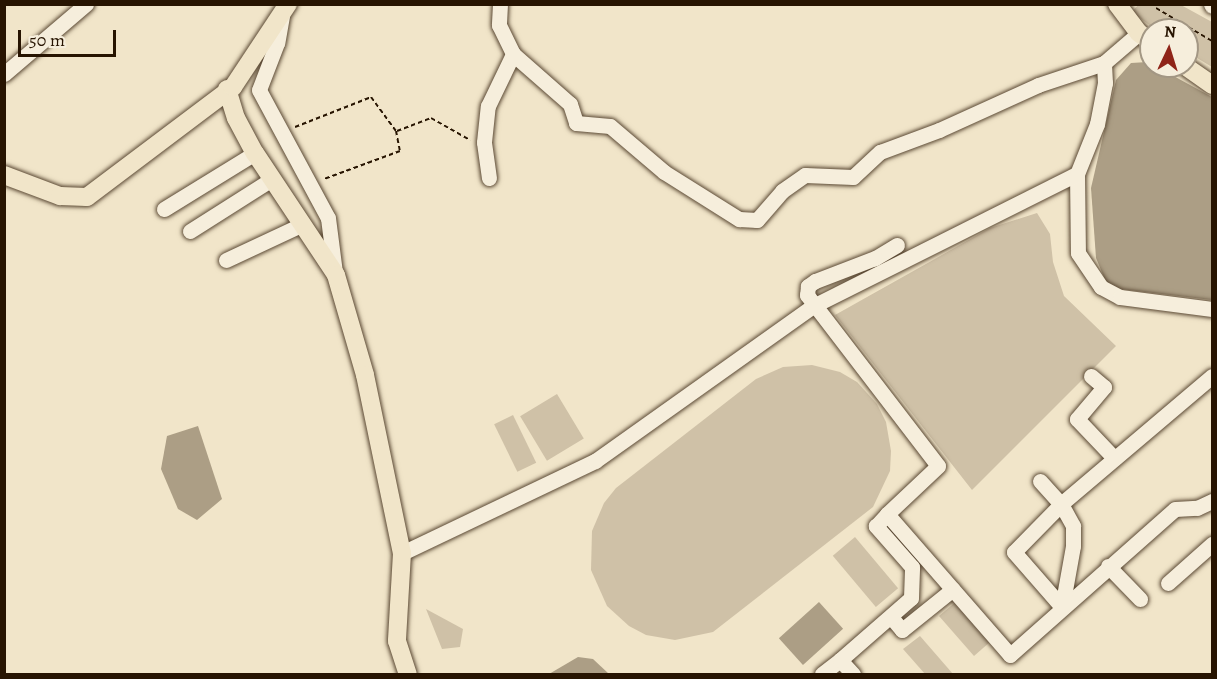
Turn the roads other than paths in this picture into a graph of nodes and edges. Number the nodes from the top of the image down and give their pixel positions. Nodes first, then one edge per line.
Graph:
1 (86, 4) edge
2 (500, 4) edge
3 (1117, 4) edge
4 (286, 6) edge
5 (1139, 30) edge
6 (1139, 41) edge
7 (513, 54) junction
8 (1104, 63) junction
9 (4, 74) edge
10 (1199, 76) edge
11 (1212, 85) edge
12 (227, 89) junction
13 (255, 153) junction
14 (1077, 174) junction
15 (4, 175) edge
16 (489, 178) dead end
17 (272, 179) junction
18 (164, 209) dead end
19 (303, 224) junction
20 (190, 231) dead end
21 (897, 245) dead end
22 (226, 260) dead end
23 (336, 275) junction
24 (813, 306) junction
25 (1212, 309) edge
26 (1091, 376) dead end
27 (1212, 376) edge
28 (1114, 458) junction
29 (1041, 481) dead end
30 (1212, 501) edge
31 (1061, 504) junction
32 (887, 514) junction
33 (1212, 544) edge
34 (402, 553) junction
35 (1108, 566) junction
36 (1168, 582) dead end
37 (953, 589) junction
38 (1140, 599) dead end
39 (1062, 607) junction
40 (891, 617) junction
41 (840, 660) junction
42 (408, 675) edge
43 (822, 675) edge
44 (853, 675) edge

1 - 9 street
2 - 7 street
3 - 5 main road
4 - 12 main road
4 - 23 street
6 - 8 street
7 - 8 street
7 - 16 street
8 - 14 street
10 - 11 main road
12 - 13 main road
12 - 15 main road
13 - 17 main road
13 - 18 street
14 - 24 street
14 - 25 street
17 - 19 main road
17 - 20 street
19 - 22 street
19 - 23 main road
21 - 24 street
23 - 34 main road
24 - 32 street
24 - 34 street
26 - 28 street
27 - 28 street
28 - 31 street
29 - 31 street
30 - 35 street
31 - 39 street
31 - 39 street
32 - 37 street
32 - 40 street
33 - 36 street
34 - 42 main road
35 - 38 street
35 - 39 street
37 - 39 street
37 - 40 street
40 - 41 street
41 - 43 street
41 - 44 street

